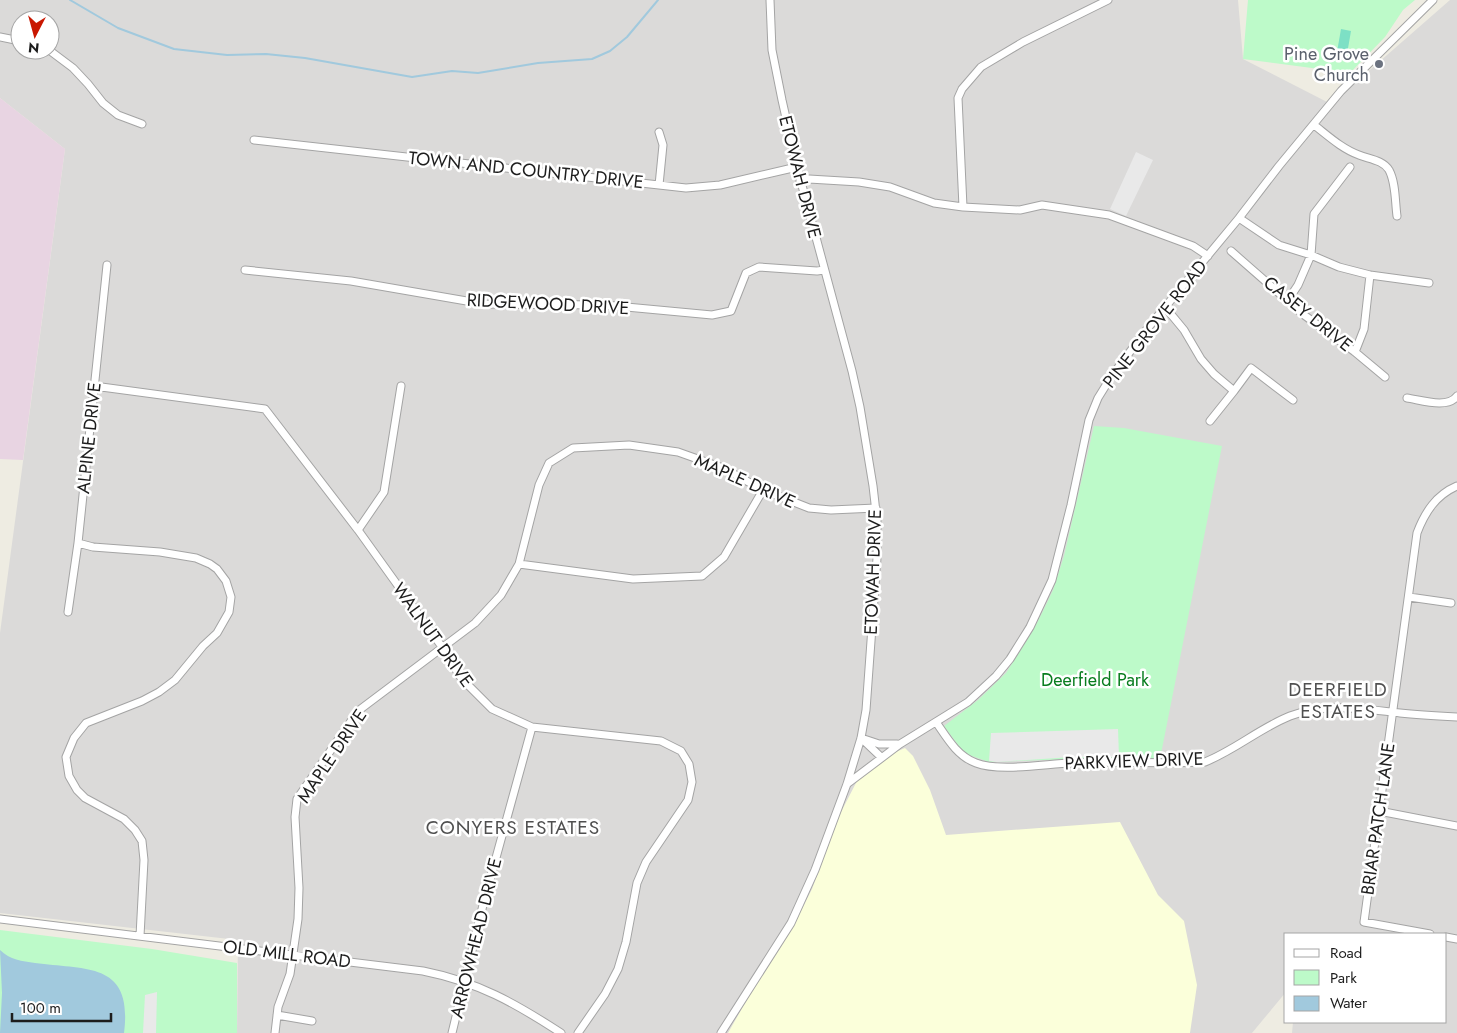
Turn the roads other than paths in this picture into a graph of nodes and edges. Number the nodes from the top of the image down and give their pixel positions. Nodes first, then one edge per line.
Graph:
1 (770, 0) edge
2 (1433, 0) edge
3 (1104, 1) edge
4 (60, 58) edge
5 (142, 124) dead end
6 (1314, 125) junction
7 (659, 132) dead end
8 (254, 140) dead end
9 (797, 167) junction
10 (1350, 167) dead end
11 (800, 181) junction
12 (659, 185) junction
13 (963, 207) junction
14 (1397, 216) dead end
15 (1239, 218) junction
16 (1231, 251) dead end
17 (1311, 255) junction
18 (1208, 256) junction
19 (107, 265) dead end
20 (245, 270) dead end
21 (824, 270) junction
22 (1370, 275) junction
23 (1429, 283) dead end
24 (1288, 300) junction
25 (1165, 307) junction
26 (1355, 352) junction
27 (1385, 377) dead end
28 (94, 386) junction
29 (401, 386) dead end
30 (1234, 391) junction
31 (1457, 396) edge
32 (1407, 398) dead end
33 (1293, 400) dead end
34 (1210, 421) dead end
35 (1457, 486) edge
36 (763, 490) junction
37 (876, 508) junction
38 (358, 530) junction
39 (78, 543) junction
40 (520, 564) junction
41 (1409, 597) junction
42 (1451, 603) dead end
43 (68, 612) dead end
44 (442, 647) junction
45 (1393, 713) junction
46 (1457, 717) edge
47 (936, 722) junction
48 (532, 727) junction
49 (861, 738) junction
50 (900, 744) junction
51 (881, 758) junction
52 (847, 784) junction
53 (1379, 811) junction
54 (1457, 826) edge
55 (0, 919) edge
56 (1424, 933) edge
57 (140, 936) junction
58 (293, 955) junction
59 (465, 981) junction
60 (277, 1015) junction
61 (312, 1021) dead end
62 (275, 1033) edge
63 (452, 1033) edge
64 (561, 1033) edge
65 (578, 1033) edge
66 (721, 1033) edge

1 - 9 street, ETOWAH DRIVE
2 - 6 street, PINE GROVE ROAD
3 - 13 street
4 - 5 street
6 - 14 street
6 - 15 street, PINE GROVE ROAD
7 - 12 street
8 - 12 street, TOWN AND COUNTRY DRIVE
9 - 11 street, ETOWAH DRIVE
9 - 12 street, TOWN AND COUNTRY DRIVE
10 - 17 street
11 - 13 street
11 - 21 street, ETOWAH DRIVE
13 - 18 street
15 - 17 street
15 - 18 street, PINE GROVE ROAD
16 - 24 street, CASEY DRIVE
17 - 22 street
17 - 24 street
18 - 25 street, PINE GROVE ROAD
19 - 28 street, ALPINE DRIVE
20 - 21 street, RIDGEWOOD DRIVE
21 - 37 street, ETOWAH DRIVE
22 - 23 street
22 - 26 street
24 - 26 street, CASEY DRIVE
25 - 30 street
25 - 47 street, PINE GROVE ROAD
26 - 27 street, CASEY DRIVE
28 - 38 street, WALNUT DRIVE
28 - 39 street, ALPINE DRIVE
29 - 38 street
30 - 33 street
30 - 34 street
31 - 32 street
35 - 41 street, BRIAR PATCH LANE
36 - 37 street, MAPLE DRIVE
36 - 40 street
36 - 40 street, MAPLE DRIVE
37 - 49 street, ETOWAH DRIVE
38 - 44 street, WALNUT DRIVE
39 - 43 street, ALPINE DRIVE
39 - 57 street
40 - 44 street, MAPLE DRIVE
41 - 42 street
41 - 45 street, BRIAR PATCH LANE
44 - 48 street, WALNUT DRIVE
44 - 58 street, MAPLE DRIVE
45 - 46 street, PARKVIEW DRIVE
45 - 47 street, PARKVIEW DRIVE
45 - 53 street, BRIAR PATCH LANE
47 - 50 street, PINE GROVE ROAD
48 - 59 street, ARROWHEAD DRIVE
48 - 65 street, WALNUT DRIVE
49 - 50 street
49 - 51 street
49 - 52 street, ETOWAH DRIVE
50 - 51 street, PINE GROVE ROAD
51 - 52 street, PINE GROVE ROAD
52 - 66 street, ETOWAH DRIVE
53 - 54 street
53 - 56 street, BRIAR PATCH LANE
55 - 57 street, OLD MILL ROAD
57 - 58 street, OLD MILL ROAD
58 - 59 street, OLD MILL ROAD
58 - 60 street, MAPLE DRIVE
59 - 63 street, ARROWHEAD DRIVE
59 - 64 street, OLD MILL ROAD
60 - 61 street
60 - 62 street, MAPLE DRIVE

